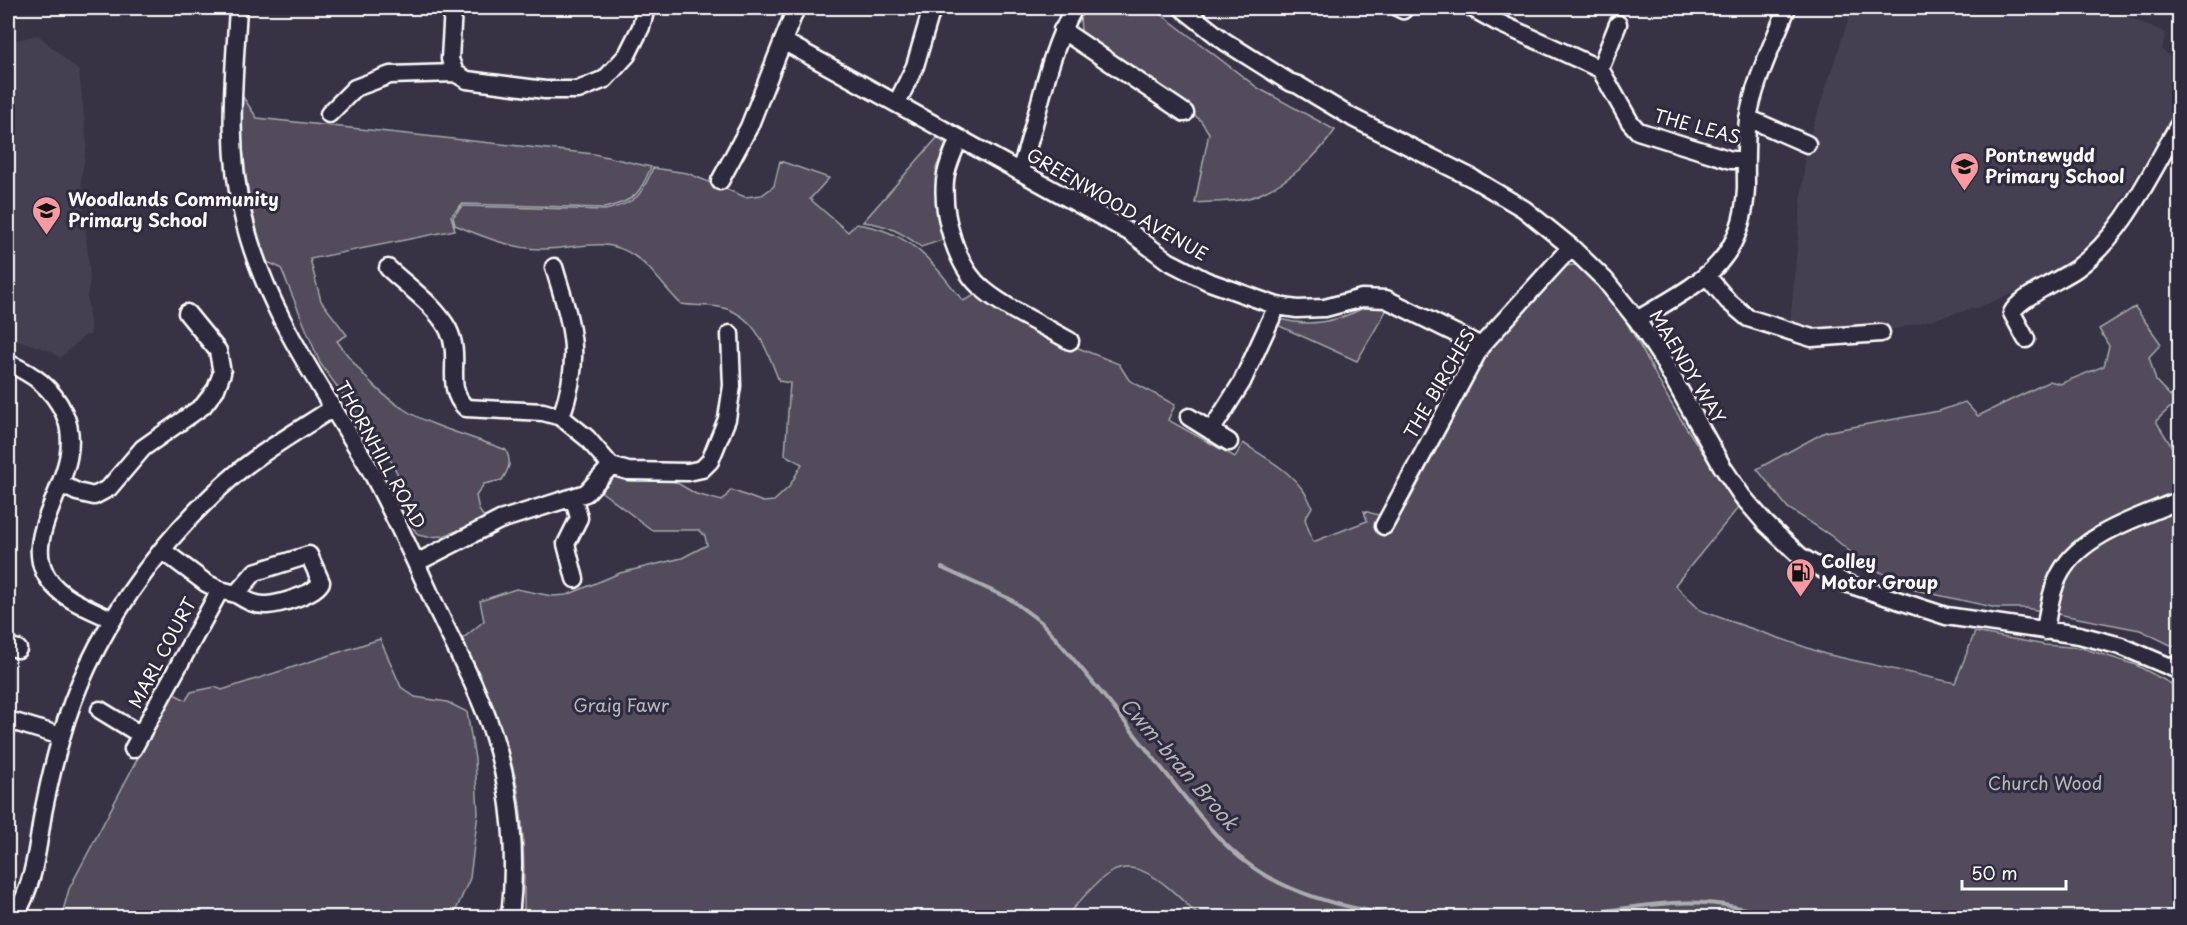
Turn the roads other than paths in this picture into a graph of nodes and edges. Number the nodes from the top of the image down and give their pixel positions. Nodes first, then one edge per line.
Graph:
1 (238, 8) edge
2 (453, 8) edge
3 (646, 8) edge
4 (796, 8) edge
5 (932, 8) edge
6 (1074, 8) edge
7 (1182, 8) edge
8 (1400, 8) edge
9 (1405, 8) edge
10 (1472, 8) edge
11 (1787, 8) edge
12 (1500, 15) edge
13 (1618, 24) dead end
14 (1062, 30) junction
15 (783, 41) junction
16 (1600, 69) junction
17 (455, 73) junction
18 (897, 103) junction
19 (1185, 113) dead end
20 (329, 114) dead end
21 (1748, 118) junction
22 (2180, 123) edge
23 (959, 138) junction
24 (1808, 144) dead end
25 (1745, 160) junction
26 (1020, 171) junction
27 (720, 181) dead end
28 (1571, 247) junction
29 (554, 267) dead end
30 (388, 268) dead end
31 (1707, 275) junction
32 (1276, 306) junction
33 (187, 313) dead end
34 (1637, 320) junction
35 (1881, 333) dead end
36 (730, 334) dead end
37 (2026, 339) dead end
38 (1070, 341) dead end
39 (1481, 346) junction
40 (8, 363) edge
41 (333, 408) junction
42 (561, 417) junction
43 (1189, 417) dead end
44 (1211, 430) junction
45 (1229, 442) dead end
46 (611, 466) junction
47 (61, 484) junction
48 (574, 499) junction
49 (2180, 500) edge
50 (1384, 526) dead end
51 (162, 550) junction
52 (416, 563) junction
53 (575, 579) dead end
54 (228, 592) junction
55 (113, 620) junction
56 (2045, 631) junction
57 (2180, 671) edge
58 (100, 710) dead end
59 (8, 720) edge
60 (61, 736) junction
61 (14, 918) edge
62 (510, 918) edge

1 - 41 street, THORNHILL ROAD
2 - 17 street
3 - 17 street
4 - 15 street
5 - 18 street
6 - 14 street
7 - 28 street, MAENDY WAY
8 - 9 street
10 - 12 street
11 - 21 street
12 - 16 street
13 - 16 street
14 - 19 street
14 - 26 street
15 - 18 street, GREENWOOD AVENUE
15 - 27 street
16 - 25 street, THE LEAS
17 - 20 street
18 - 23 street, GREENWOOD AVENUE
21 - 24 street
21 - 25 street
22 - 37 street
23 - 26 street, GREENWOOD AVENUE
23 - 38 street
25 - 31 street
26 - 32 street, GREENWOOD AVENUE
28 - 34 street, MAENDY WAY
28 - 39 street, THE BIRCHES
29 - 42 street
30 - 42 street
31 - 34 street
31 - 35 street
32 - 39 street, GREENWOOD AVENUE
32 - 44 street
33 - 47 street
34 - 56 street, MAENDY WAY
36 - 46 street
39 - 50 street, THE BIRCHES
40 - 47 street
41 - 51 street
41 - 52 street, THORNHILL ROAD
42 - 46 street
43 - 44 street
44 - 45 street
46 - 48 street
47 - 55 street
48 - 52 street
48 - 53 street
49 - 56 street
51 - 54 street, MARL COURT
51 - 55 street
52 - 62 street, THORNHILL ROAD
54 - 54 street, MARL COURT
54 - 58 street, MARL COURT
55 - 60 street
56 - 57 street, MAENDY WAY
59 - 60 street
60 - 61 street

